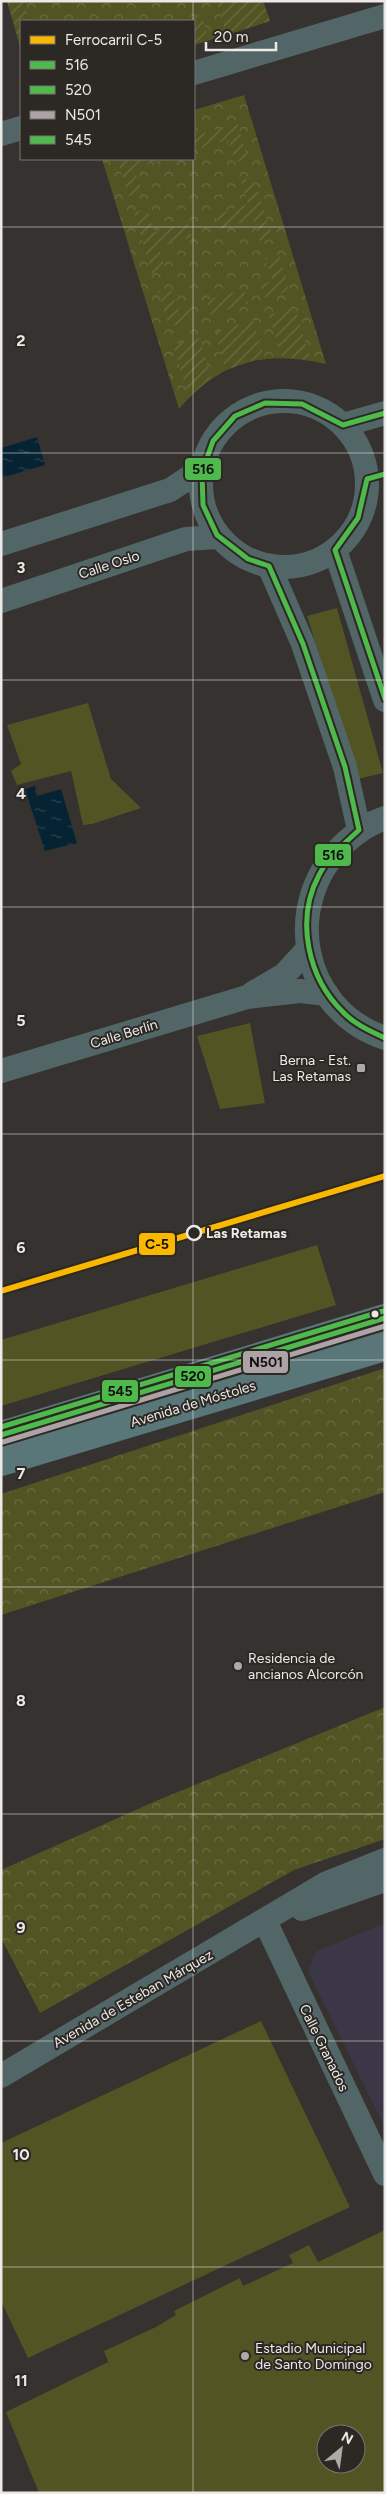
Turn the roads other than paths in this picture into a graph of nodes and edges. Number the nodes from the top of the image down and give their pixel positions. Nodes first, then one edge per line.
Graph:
1 (385, 16) edge
2 (195, 73) edge
3 (20, 128) edge
4 (1, 134) edge
5 (385, 413) edge
6 (343, 425) junction
7 (202, 469) junction
8 (376, 477) edge
9 (218, 537) junction
10 (1, 544) edge
11 (335, 550) junction
12 (269, 566) junction
13 (1, 601) edge
14 (385, 700) edge
15 (385, 818) edge
16 (359, 830) junction
17 (308, 950) junction
18 (327, 994) junction
19 (247, 997) junction
20 (385, 1038) edge
21 (1, 1071) edge
22 (385, 1318) edge
23 (385, 1347) edge
24 (1, 1435) edge
25 (1, 1462) edge
26 (385, 1860) edge
27 (385, 1880) edge
28 (265, 1921) junction
29 (1, 2076) edge
30 (385, 2174) edge

1 - 2 street
3 - 4 street
5 - 6 street
6 - 7 street
6 - 8 street
7 - 9 street
7 - 10 street
8 - 11 street
9 - 12 street
9 - 13 street, Calle Oslo
11 - 12 street
11 - 14 street
12 - 16 street
15 - 16 street
16 - 17 street
17 - 18 street
17 - 19 street, Calle Berlín
18 - 19 street, Calle Berlín
18 - 20 street
19 - 21 street, Calle Berlín
22 - 24 main road, Avenida de Móstoles
23 - 25 main road, Avenida de Móstoles
26 - 28 street, Avenida de Esteban Márquez
27 - 28 street, Avenida de Esteban Márquez
28 - 29 street, Avenida de Esteban Márquez
28 - 30 street, Calle Granados

